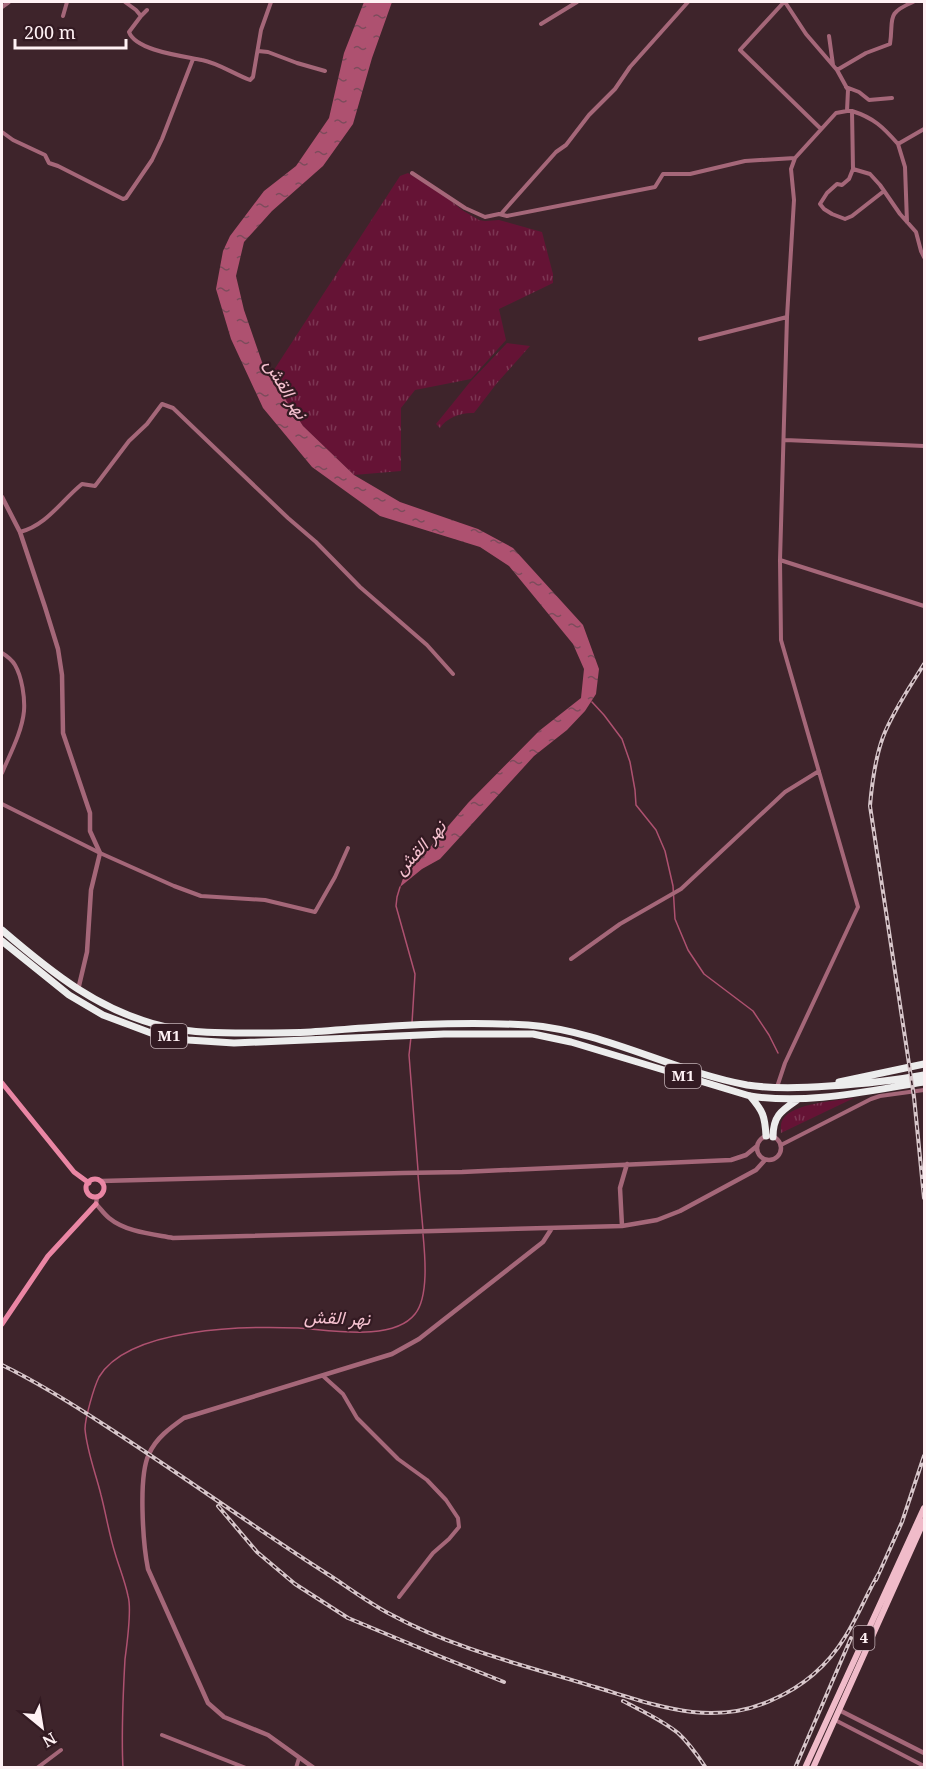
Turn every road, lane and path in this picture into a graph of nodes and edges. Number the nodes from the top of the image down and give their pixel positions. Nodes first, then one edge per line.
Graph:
1 (9, 2) edge
2 (67, 2) edge
3 (125, 2) edge
4 (271, 2) edge
5 (577, 2) edge
6 (688, 2) edge
7 (784, 2) edge
8 (913, 2) edge
9 (2, 7) edge
10 (147, 10) dead end
11 (63, 16) dead end
12 (141, 16) junction
13 (542, 24) dead end
14 (829, 36) dead end
15 (258, 51) junction
16 (193, 59) junction
17 (835, 68) junction
18 (325, 71) dead end
19 (846, 87) junction
20 (892, 98) dead end
21 (849, 111) junction
22 (822, 129) junction
23 (924, 129) edge
24 (2, 132) edge
25 (898, 144) junction
26 (795, 158) junction
27 (853, 169) junction
28 (412, 173) dead end
29 (884, 191) junction
30 (501, 215) junction
31 (907, 222) junction
32 (924, 257) edge
33 (787, 316) junction
34 (700, 339) dead end
35 (785, 440) junction
36 (924, 446) edge
37 (2, 497) edge
38 (20, 532) junction
39 (780, 560) junction
40 (924, 606) edge
41 (2, 653) edge
42 (453, 674) dead end
43 (819, 771) junction
44 (2, 773) edge
45 (2, 804) edge
46 (348, 848) dead end
47 (100, 853) junction
48 (2, 925) edge
49 (2, 930) edge
50 (2, 941) edge
51 (36, 959) junction
52 (572, 959) dead end
53 (78, 990) junction
54 (924, 1064) edge
55 (924, 1075) edge
56 (924, 1082) edge
57 (2, 1083) edge
58 (825, 1086) junction
59 (777, 1087) junction
60 (924, 1090) edge
61 (750, 1096) junction
62 (797, 1100) junction
63 (770, 1136) junction
64 (781, 1145) junction
65 (757, 1146) junction
66 (765, 1160) junction
67 (627, 1164) junction
68 (101, 1182) junction
69 (88, 1183) junction
70 (96, 1200) junction
71 (622, 1226) junction
72 (552, 1228) junction
73 (2, 1324) edge
74 (323, 1376) junction
75 (924, 1508) edge
76 (924, 1521) edge
77 (399, 1597) dead end
78 (838, 1710) junction
79 (834, 1720) junction
80 (162, 1735) dead end
81 (61, 1750) dead end
82 (924, 1753) edge
83 (299, 1758) junction
84 (924, 1766) edge
85 (37, 1767) edge
86 (246, 1767) edge
87 (296, 1767) edge
88 (311, 1767) edge
89 (805, 1767) edge
90 (813, 1767) edge

1 - 9 street
2 - 11 street
3 - 12 street
4 - 15 street
5 - 13 street
6 - 30 street
7 - 17 street
7 - 22 street
8 - 17 street
10 - 12 street
12 - 16 street
14 - 17 street
15 - 16 street
15 - 18 street
16 - 24 street
17 - 19 street
19 - 20 street
19 - 21 street
21 - 22 street
21 - 25 street
21 - 27 street
22 - 26 street
23 - 25 street
25 - 31 street
26 - 30 street
26 - 33 street
27 - 29 street
27 - 29 street
28 - 30 street
29 - 31 street
31 - 32 street
33 - 34 street
33 - 35 street
35 - 36 street
35 - 39 street
37 - 38 street
38 - 42 street
38 - 47 street
39 - 40 street
39 - 43 street
41 - 44 street
43 - 52 street
43 - 59 street
45 - 47 street
46 - 47 street
47 - 53 street
48 - 51 highway
49 - 51 highway, M1
50 - 61 highway, M1
51 - 53 highway, M1
53 - 59 highway, M1
54 - 58 highway
55 - 58 highway, M1
56 - 62 highway, M1
57 - 69 main road
58 - 59 highway, M1
60 - 64 street
61 - 62 highway, M1
61 - 63 highway
62 - 63 highway
63 - 64 street
63 - 65 street
64 - 66 street
65 - 66 street
65 - 67 street
66 - 71 street
67 - 68 street
67 - 71 street
68 - 69 main road
68 - 70 main road
69 - 70 main road
70 - 72 street
70 - 73 main road
71 - 72 street
72 - 74 street
74 - 77 street
74 - 83 street
75 - 89 main road, 4
76 - 78 main road, 4
78 - 79 main road, 4
78 - 82 street
79 - 84 street
79 - 90 main road, 4
80 - 86 street
81 - 85 street
83 - 87 street
83 - 88 street

